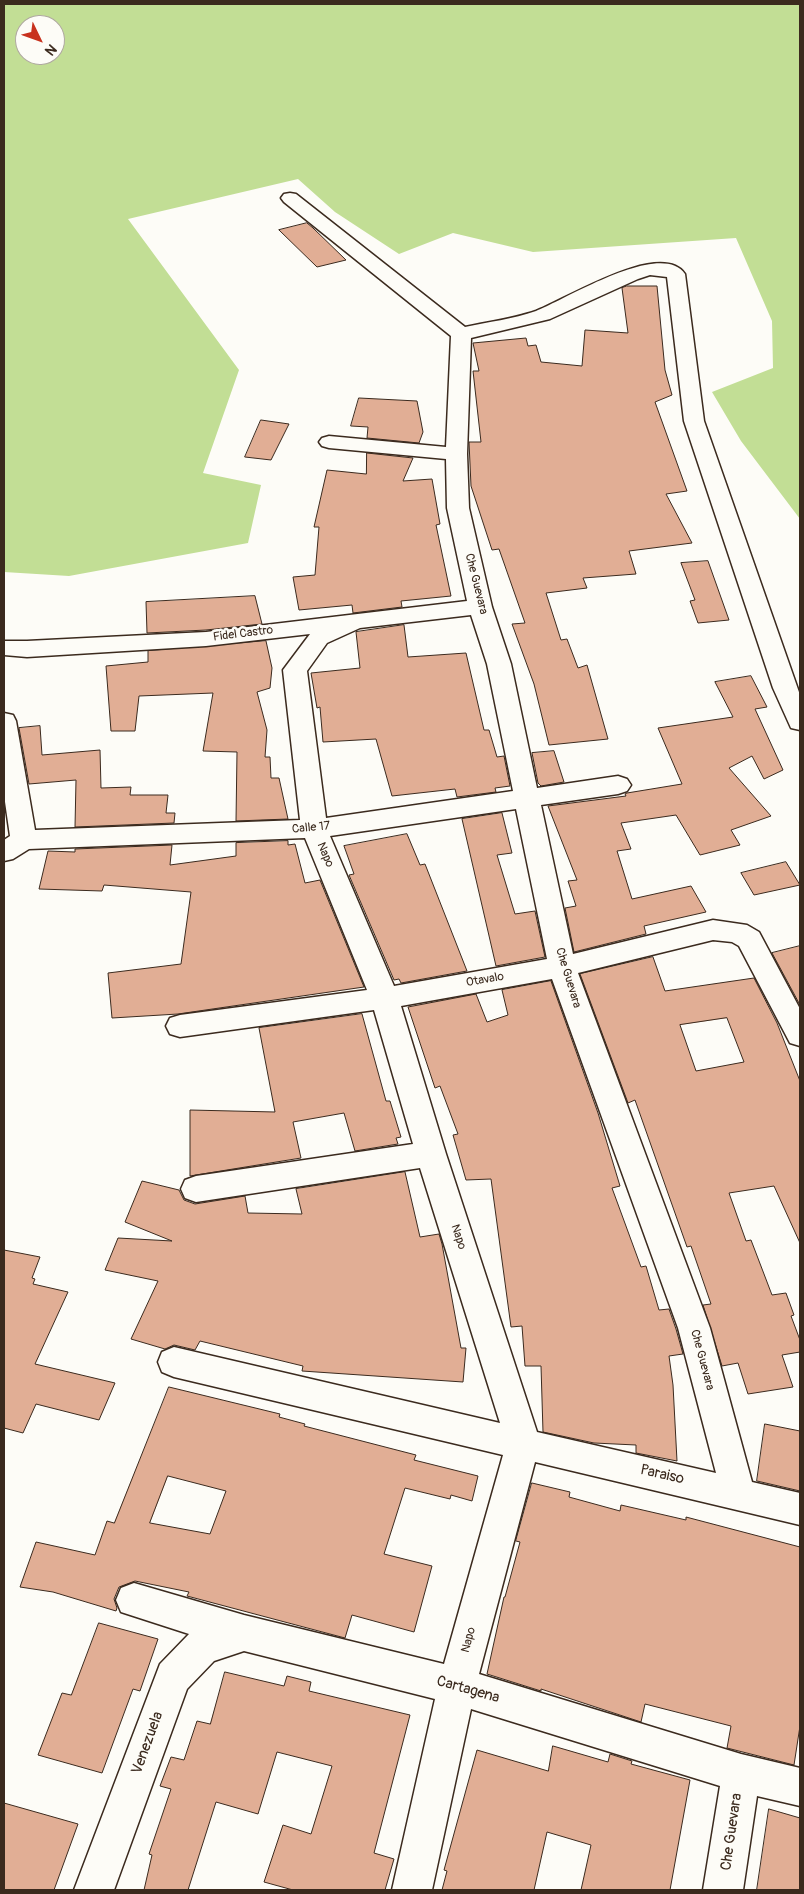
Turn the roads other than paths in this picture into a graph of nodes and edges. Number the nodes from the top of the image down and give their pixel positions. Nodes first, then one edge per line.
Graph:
1 (290, 198) dead end
2 (461, 334) junction
3 (329, 442) dead end
4 (456, 454) junction
5 (480, 607) junction
6 (359, 620) junction
7 (4, 648) edge
8 (792, 682) edge
9 (4, 721) edge
10 (800, 722) edge
11 (618, 785) dead end
12 (526, 798) junction
13 (314, 829) junction
14 (14, 846) edge
15 (562, 967) junction
16 (385, 998) junction
17 (180, 1026) dead end
18 (800, 1035) edge
19 (431, 1154) junction
20 (196, 1189) dead end
21 (174, 1362) dead end
22 (523, 1442) junction
23 (738, 1493) junction
24 (800, 1509) edge
25 (134, 1600) dead end
26 (244, 1632) junction
27 (457, 1686) junction
28 (741, 1773) junction
29 (800, 1787) edge
30 (94, 1890) edge
31 (412, 1890) edge
32 (723, 1890) edge

1 - 2 street
2 - 4 street, Che Guevara
2 - 8 street
3 - 4 street
4 - 5 street, Che Guevara
5 - 6 street, Fidel Castro
5 - 12 street, Che Guevara
6 - 7 street, Fidel Castro
6 - 13 street, Napo
8 - 10 street
9 - 14 street
11 - 12 street, Calle 17
12 - 13 street, Calle 17
12 - 15 street, Che Guevara
13 - 14 street, Calle 17
13 - 16 street, Napo
15 - 16 street, Otavalo
15 - 18 street, Otavalo
15 - 23 street, Che Guevara
16 - 17 street, Otavalo
16 - 19 street, Napo
19 - 20 street
19 - 22 street, Napo
21 - 22 street, Paraiso
22 - 23 street, Paraiso
22 - 27 street, Napo
23 - 24 street, Paraiso
25 - 26 street, Cartagena
26 - 27 street, Cartagena
26 - 30 street, Venezuela
27 - 28 street, Cartagena
27 - 31 street, Napo
28 - 29 street, Cartagena
28 - 32 street, Che Guevara

